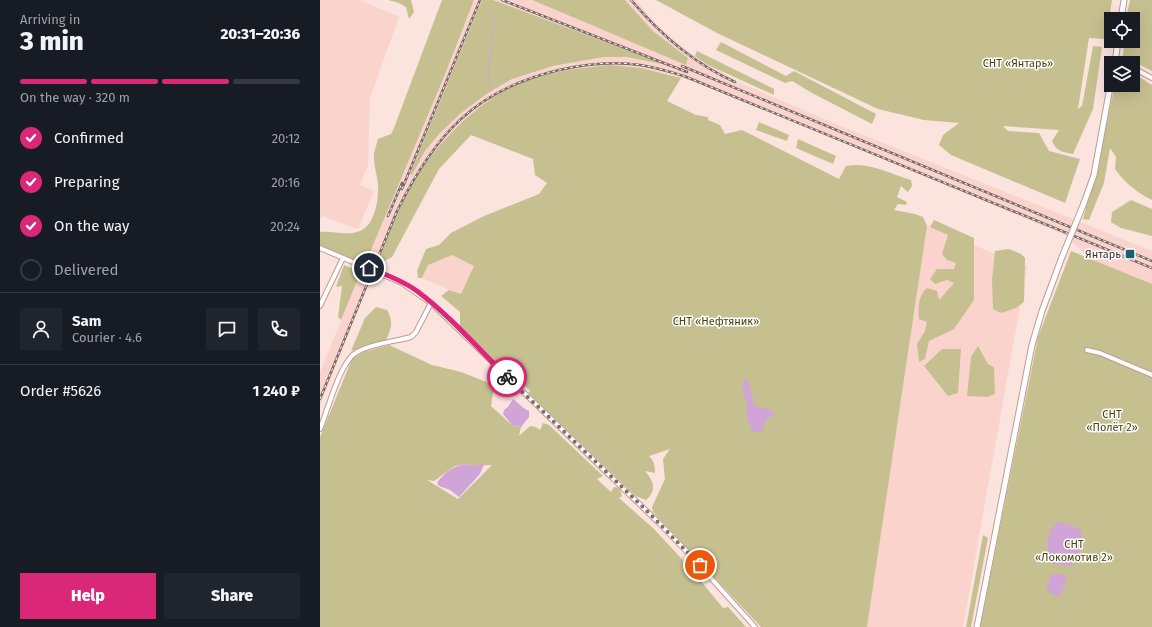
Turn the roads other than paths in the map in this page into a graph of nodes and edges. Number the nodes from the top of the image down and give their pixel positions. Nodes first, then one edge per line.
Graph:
1 (1124, 0) edge
2 (1122, 12) edge
3 (1140, 72) edge
4 (1152, 78) edge
5 (1109, 92) edge
6 (320, 248) edge
7 (343, 258) junction
8 (431, 303) junction
9 (320, 306) edge
10 (1086, 350) dead end
11 (1152, 375) edge
12 (320, 429) edge
13 (755, 627) edge
14 (977, 627) edge

1 - 2 main road
3 - 4 street
5 - 14 main road, bridge
6 - 7 street
7 - 8 street
7 - 9 street
8 - 12 street
8 - 13 street
10 - 11 street

